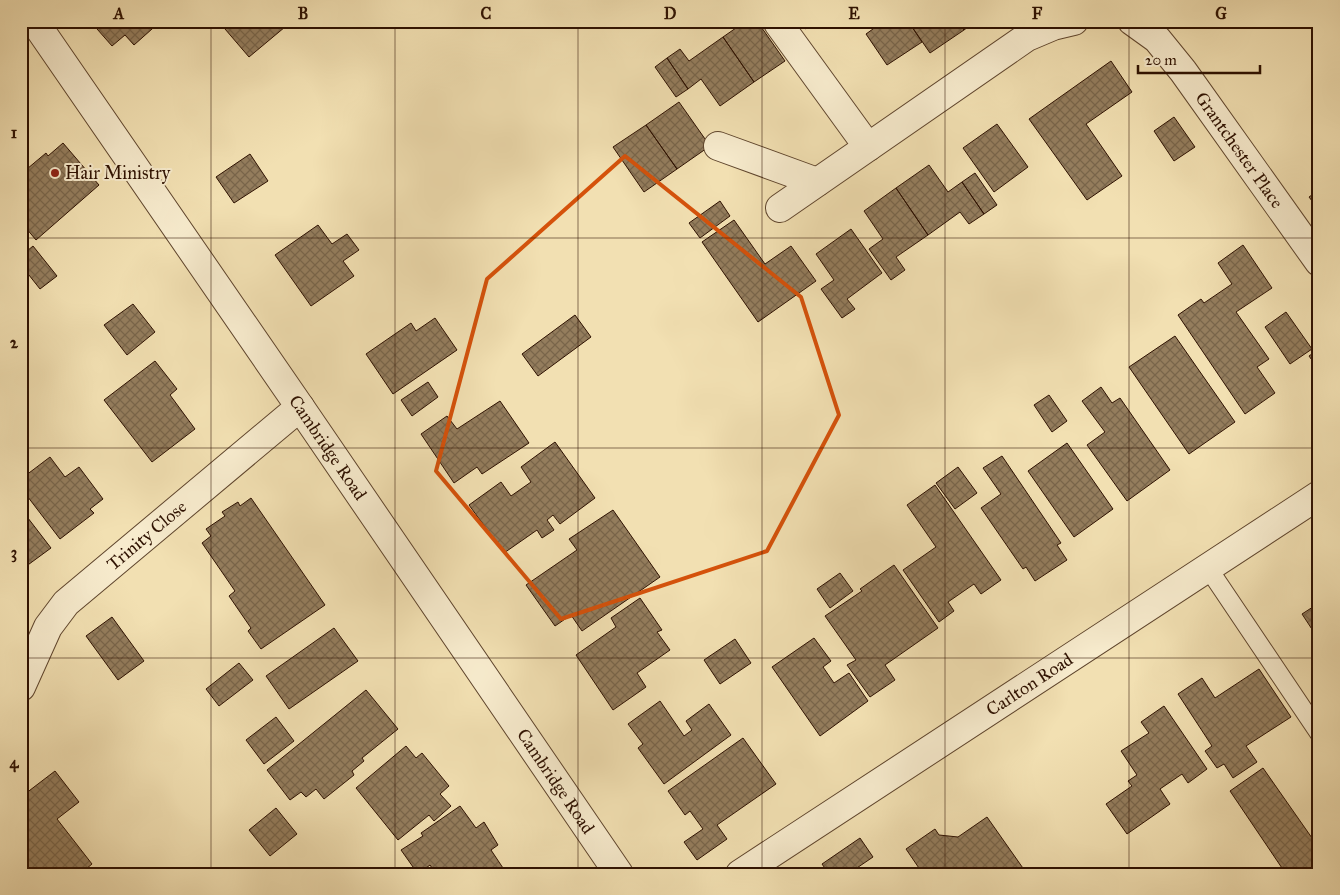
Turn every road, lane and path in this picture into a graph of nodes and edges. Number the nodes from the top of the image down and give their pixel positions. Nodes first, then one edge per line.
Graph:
1 (34, 21) edge
2 (1074, 21) edge
3 (1131, 21) edge
4 (778, 23) dead end
5 (718, 146) dead end
6 (868, 147) junction
7 (817, 182) junction
8 (780, 208) dead end
9 (1319, 262) edge
10 (300, 407) junction
11 (1319, 495) edge
12 (1208, 568) junction
13 (21, 687) edge
14 (1319, 732) edge
15 (619, 874) edge
16 (740, 874) edge

1 - 10 street, Cambridge Road
2 - 6 street
3 - 9 street, Grantchester Place
4 - 6 street
5 - 7 street
6 - 7 street
7 - 8 street
10 - 13 street, Trinity Close
10 - 15 street, Cambridge Road
11 - 12 street, Carlton Road
12 - 14 lane
12 - 16 street, Carlton Road

